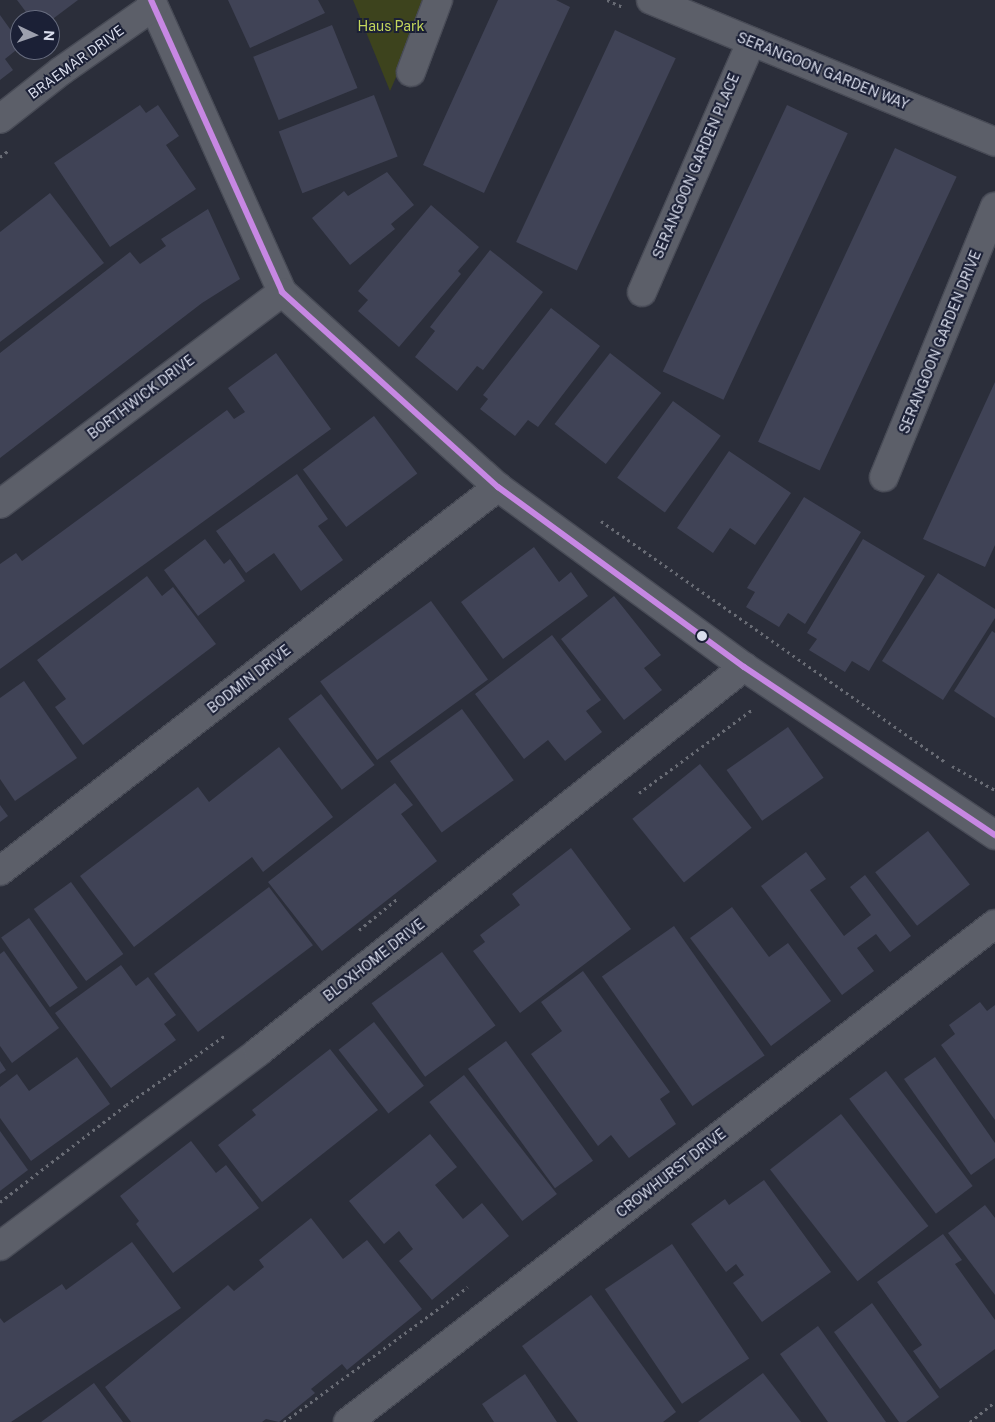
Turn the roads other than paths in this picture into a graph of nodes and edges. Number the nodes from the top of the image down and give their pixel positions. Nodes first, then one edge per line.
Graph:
1 (438, 0) edge
2 (651, 0) edge
3 (153, 3) edge
4 (751, 42) junction
5 (411, 72) dead end
6 (0, 119) edge
7 (995, 142) edge
8 (995, 207) edge
9 (282, 292) junction
10 (642, 292) dead end
11 (884, 478) dead end
12 (498, 487) junction
13 (0, 504) edge
14 (744, 667) junction
15 (995, 835) edge
16 (0, 871) edge
17 (995, 924) edge
18 (0, 1246) edge
19 (348, 1422) edge

1 - 5 street
2 - 4 street, SERANGOON GARDEN WAY
3 - 6 street, BRAEMAR DRIVE
3 - 9 street
4 - 7 street, SERANGOON GARDEN WAY
4 - 10 street, SERANGOON GARDEN PLACE
8 - 11 street, SERANGOON GARDEN DRIVE
9 - 12 street
9 - 13 street, BORTHWICK DRIVE
12 - 14 street
12 - 16 street, BODMIN DRIVE
14 - 15 street
14 - 18 street, BLOXHOME DRIVE
17 - 19 street, CROWHURST DRIVE

